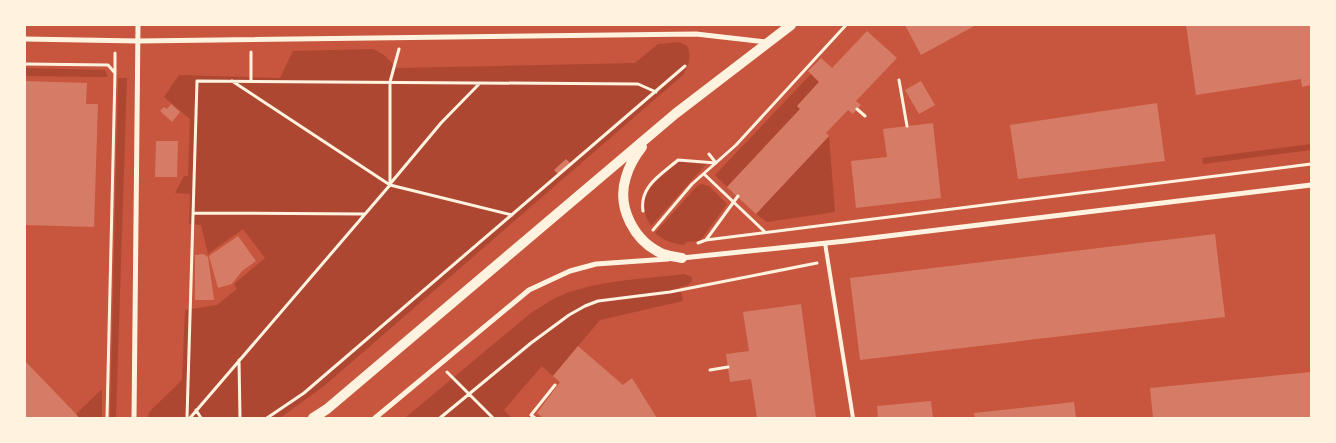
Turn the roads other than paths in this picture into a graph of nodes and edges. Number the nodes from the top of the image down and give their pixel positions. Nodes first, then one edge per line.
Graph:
1 (138, 25) edge
2 (791, 25) edge
3 (25, 39) edge
4 (138, 41) junction
5 (769, 42) junction
6 (654, 132) junction
7 (1311, 185) edge
8 (825, 243) junction
9 (682, 258) junction
10 (134, 418) edge
11 (314, 418) edge
12 (375, 418) edge
13 (853, 418) edge

1 - 4 street
2 - 5 main road
3 - 4 street
4 - 5 street
4 - 10 street
5 - 6 main road
6 - 9 main road
6 - 11 main road
7 - 8 street
8 - 9 street
8 - 13 lane
9 - 12 street

